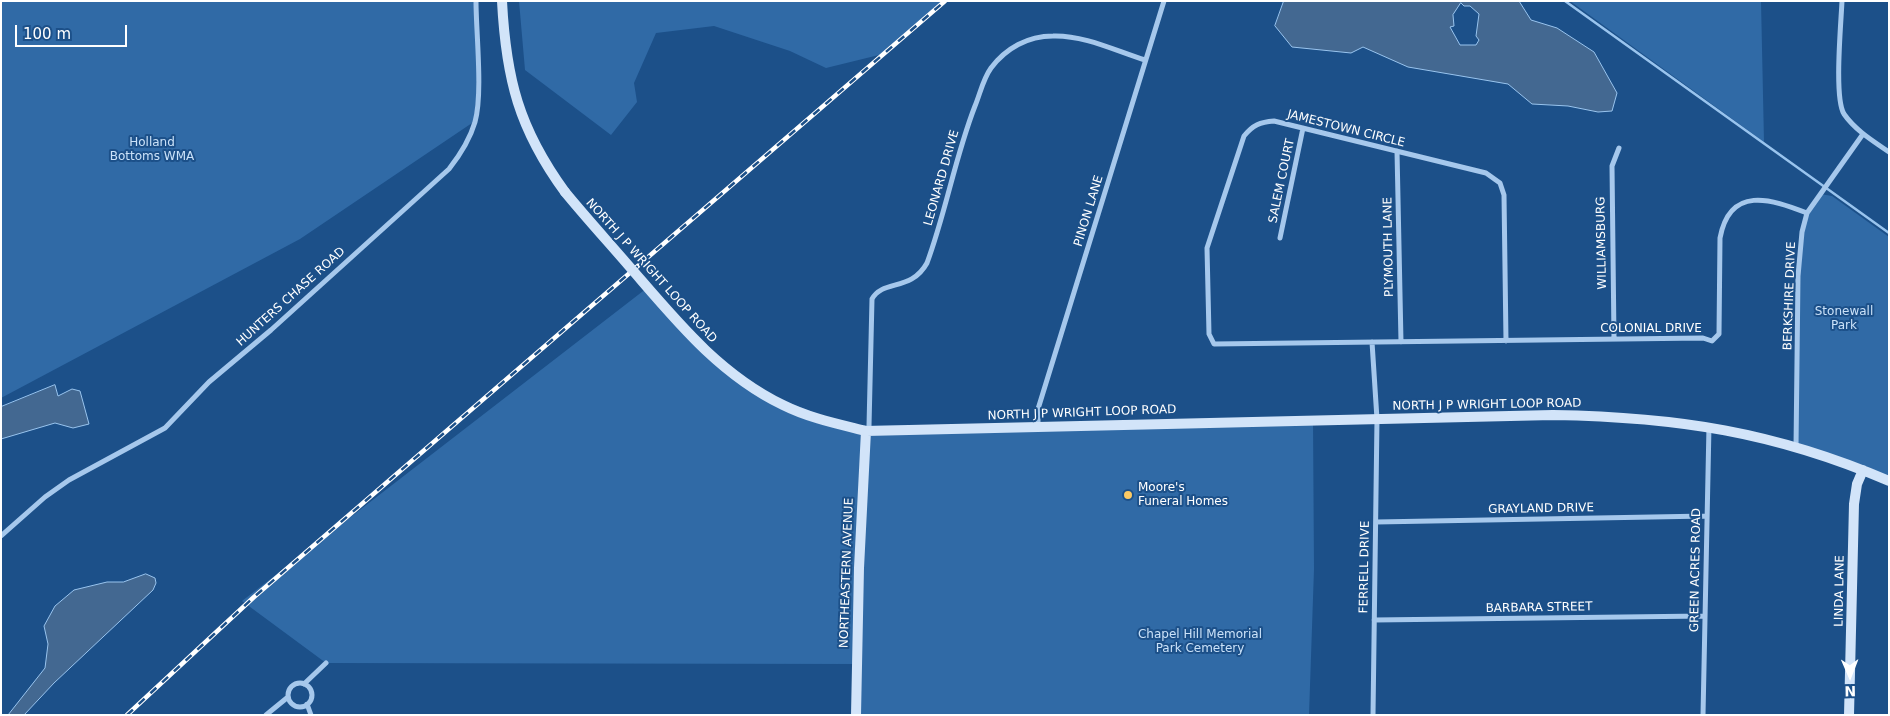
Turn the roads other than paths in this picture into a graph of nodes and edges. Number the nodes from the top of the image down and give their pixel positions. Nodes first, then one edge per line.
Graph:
1 (476, 1) edge
2 (502, 1) edge
3 (1164, 1) edge
4 (1842, 1) edge
5 (1145, 60) junction
6 (1303, 128) junction
7 (1863, 134) junction
8 (1619, 148) dead end
9 (1398, 152) junction
10 (1889, 152) edge
11 (1807, 213) junction
12 (1280, 238) dead end
13 (1614, 339) junction
14 (1506, 341) junction
15 (1372, 342) junction
16 (1401, 342) junction
17 (1214, 344) joint
18 (1377, 419) junction
19 (1038, 426) junction
20 (1709, 426) junction
21 (866, 432) junction
22 (1796, 446) junction
23 (1863, 470) junction
24 (1889, 481) edge
25 (1707, 516) junction
26 (1376, 522) junction
27 (1, 536) edge
28 (1705, 616) junction
29 (1374, 620) junction
30 (326, 663) dead end
31 (304, 684) junction
32 (288, 698) junction
33 (307, 704) junction
34 (266, 715) edge
35 (311, 715) edge
36 (856, 715) edge
37 (1373, 715) edge
38 (1703, 715) edge
39 (1849, 715) edge

1 - 27 street, HUNTERS CHASE ROAD
2 - 21 main road, NORTH J P WRIGHT LOOP ROAD, bridge
3 - 5 street, PINON LANE
4 - 7 street
5 - 19 street, PINON LANE
5 - 21 street, LEONARD DRIVE
6 - 9 street, JAMESTOWN CIRCLE
6 - 12 street, SALEM COURT
6 - 17 street, JAMESTOWN CIRCLE
7 - 10 street
7 - 11 street, BERKSHIRE DRIVE
8 - 13 street, WILLIAMSBURG
9 - 14 street, JAMESTOWN CIRCLE
9 - 16 street, PLYMOUTH LANE
11 - 13 street, COLONIAL DRIVE
11 - 22 street, BERKSHIRE DRIVE
13 - 14 street, COLONIAL DRIVE
14 - 16 street, COLONIAL DRIVE
15 - 16 street, COLONIAL DRIVE
15 - 17 street, COLONIAL DRIVE
15 - 18 street
18 - 19 main road, NORTH J P WRIGHT LOOP ROAD
18 - 20 main road, NORTH J P WRIGHT LOOP ROAD
18 - 26 street, FERRELL DRIVE
19 - 21 main road, NORTH J P WRIGHT LOOP ROAD
20 - 22 main road, NORTH J P WRIGHT LOOP ROAD
20 - 25 street, GREEN ACRES ROAD
21 - 36 main road, NORTHEASTERN AVENUE
22 - 23 main road, NORTH J P WRIGHT LOOP ROAD
23 - 24 main road, NORTH J P WRIGHT LOOP ROAD
23 - 39 main road, LINDA LANE
25 - 26 street, GRAYLAND DRIVE
25 - 28 street, GREEN ACRES ROAD
26 - 29 street, FERRELL DRIVE
28 - 29 street, BARBARA STREET
28 - 38 street, GREEN ACRES ROAD
29 - 37 street, FERRELL DRIVE
30 - 31 street
31 - 32 street
31 - 33 street
32 - 33 street
32 - 34 street
33 - 35 street

